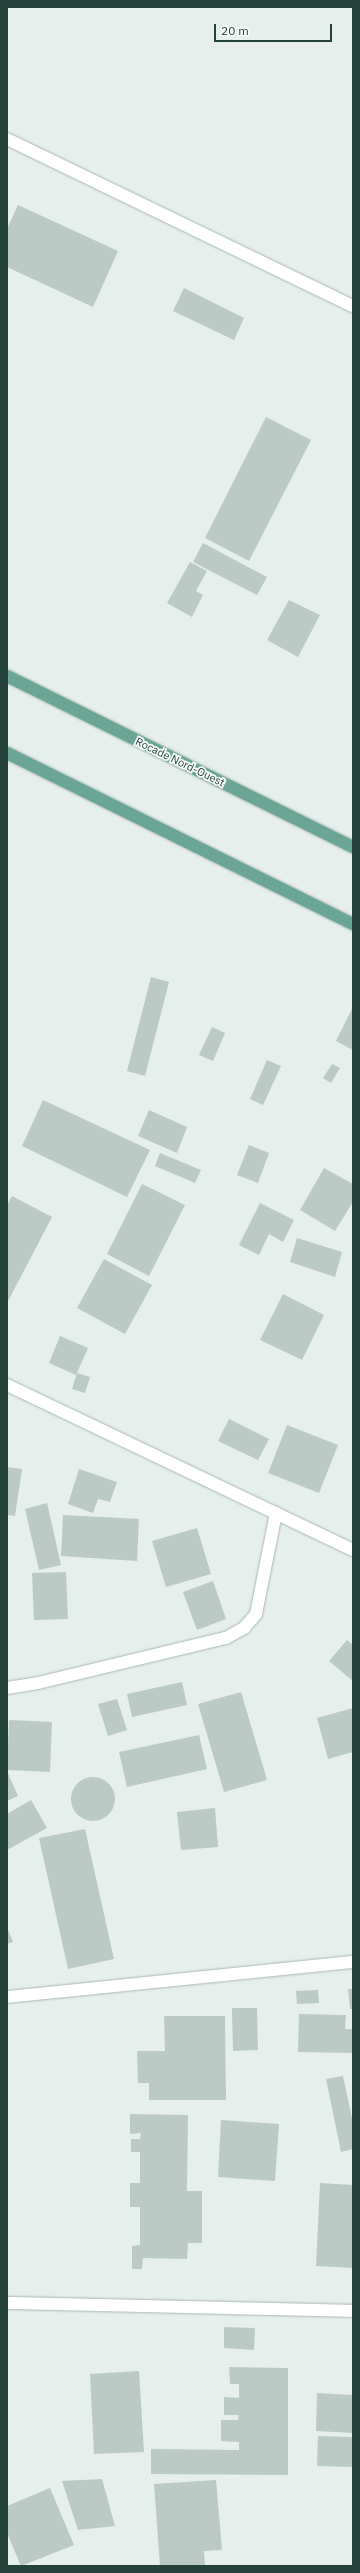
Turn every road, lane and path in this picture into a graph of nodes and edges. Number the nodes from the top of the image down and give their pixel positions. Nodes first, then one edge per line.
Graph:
1 (7, 139) edge
2 (353, 306) edge
3 (7, 676) edge
4 (7, 754) edge
5 (353, 847) edge
6 (353, 924) edge
7 (7, 1385) edge
8 (13, 1392) edge
9 (276, 1513) junction
10 (353, 1550) edge
11 (7, 1688) edge
12 (353, 1962) edge
13 (7, 1997) edge
14 (7, 2304) edge
15 (353, 2311) edge

1 - 2 street
3 - 5 main road, Rocade Nord-Ouest
4 - 6 main road
7 - 8 street
8 - 9 street
9 - 10 street
9 - 11 street
12 - 13 street
14 - 15 street

